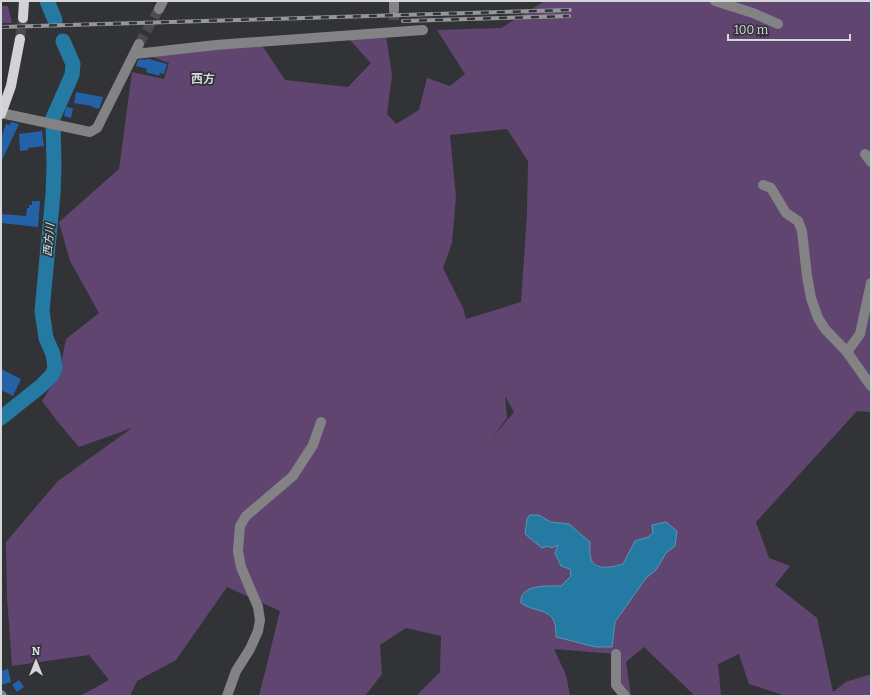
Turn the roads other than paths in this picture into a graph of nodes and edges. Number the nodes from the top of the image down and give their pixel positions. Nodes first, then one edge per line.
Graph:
1 (24, 1) edge
2 (715, 1) edge
3 (23, 18) tunnel mouth
4 (778, 24) dead end
5 (423, 30) dead end
6 (20, 39) tunnel mouth
7 (139, 44) tunnel mouth
8 (135, 54) junction
9 (1, 113) edge
10 (763, 185) dead end
11 (871, 283) edge
12 (848, 352) junction
13 (871, 386) edge
14 (321, 422) dead end
15 (616, 654) dead end
16 (227, 696) edge
17 (625, 696) edge

1 - 3 main road
2 - 4 street
5 - 8 street
6 - 9 main road
7 - 8 street
8 - 9 street
10 - 12 street
11 - 12 street
12 - 13 street
14 - 16 street
15 - 17 street

